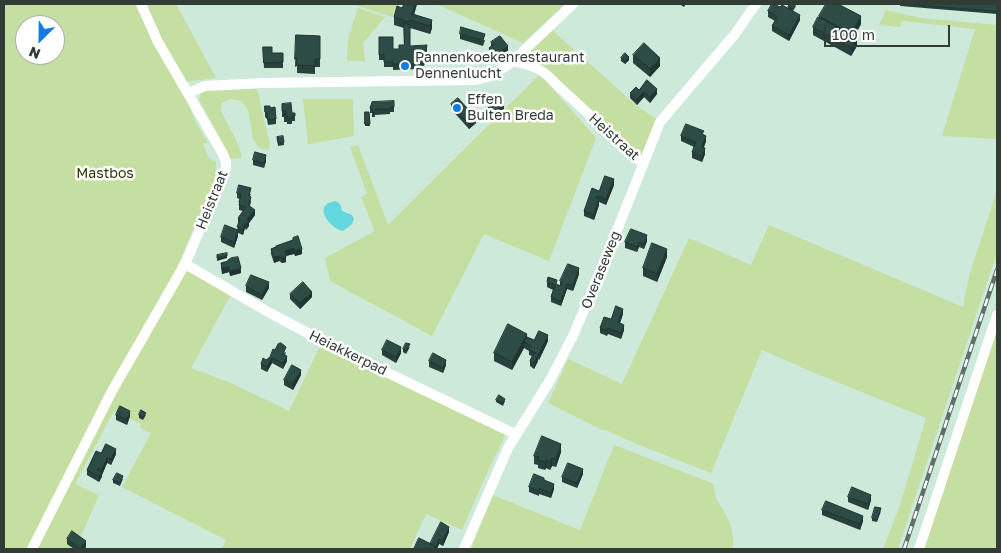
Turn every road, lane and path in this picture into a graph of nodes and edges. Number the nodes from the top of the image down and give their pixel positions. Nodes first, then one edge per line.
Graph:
1 (141, 4) edge
2 (573, 4) edge
3 (756, 4) edge
4 (513, 61) junction
5 (188, 93) junction
6 (644, 164) junction
7 (185, 264) junction
8 (997, 315) edge
9 (516, 434) junction
10 (32, 549) edge
11 (464, 549) edge
12 (919, 549) edge

1 - 5 street, Heistraat
2 - 4 street
3 - 6 street, Overaseweg
4 - 5 street
4 - 6 street, Heistraat
5 - 7 street, Heistraat
6 - 9 street, Overaseweg
7 - 9 street, Heiakkerpad
7 - 10 street, Heistraat
8 - 12 street
9 - 11 street, Overaseweg

